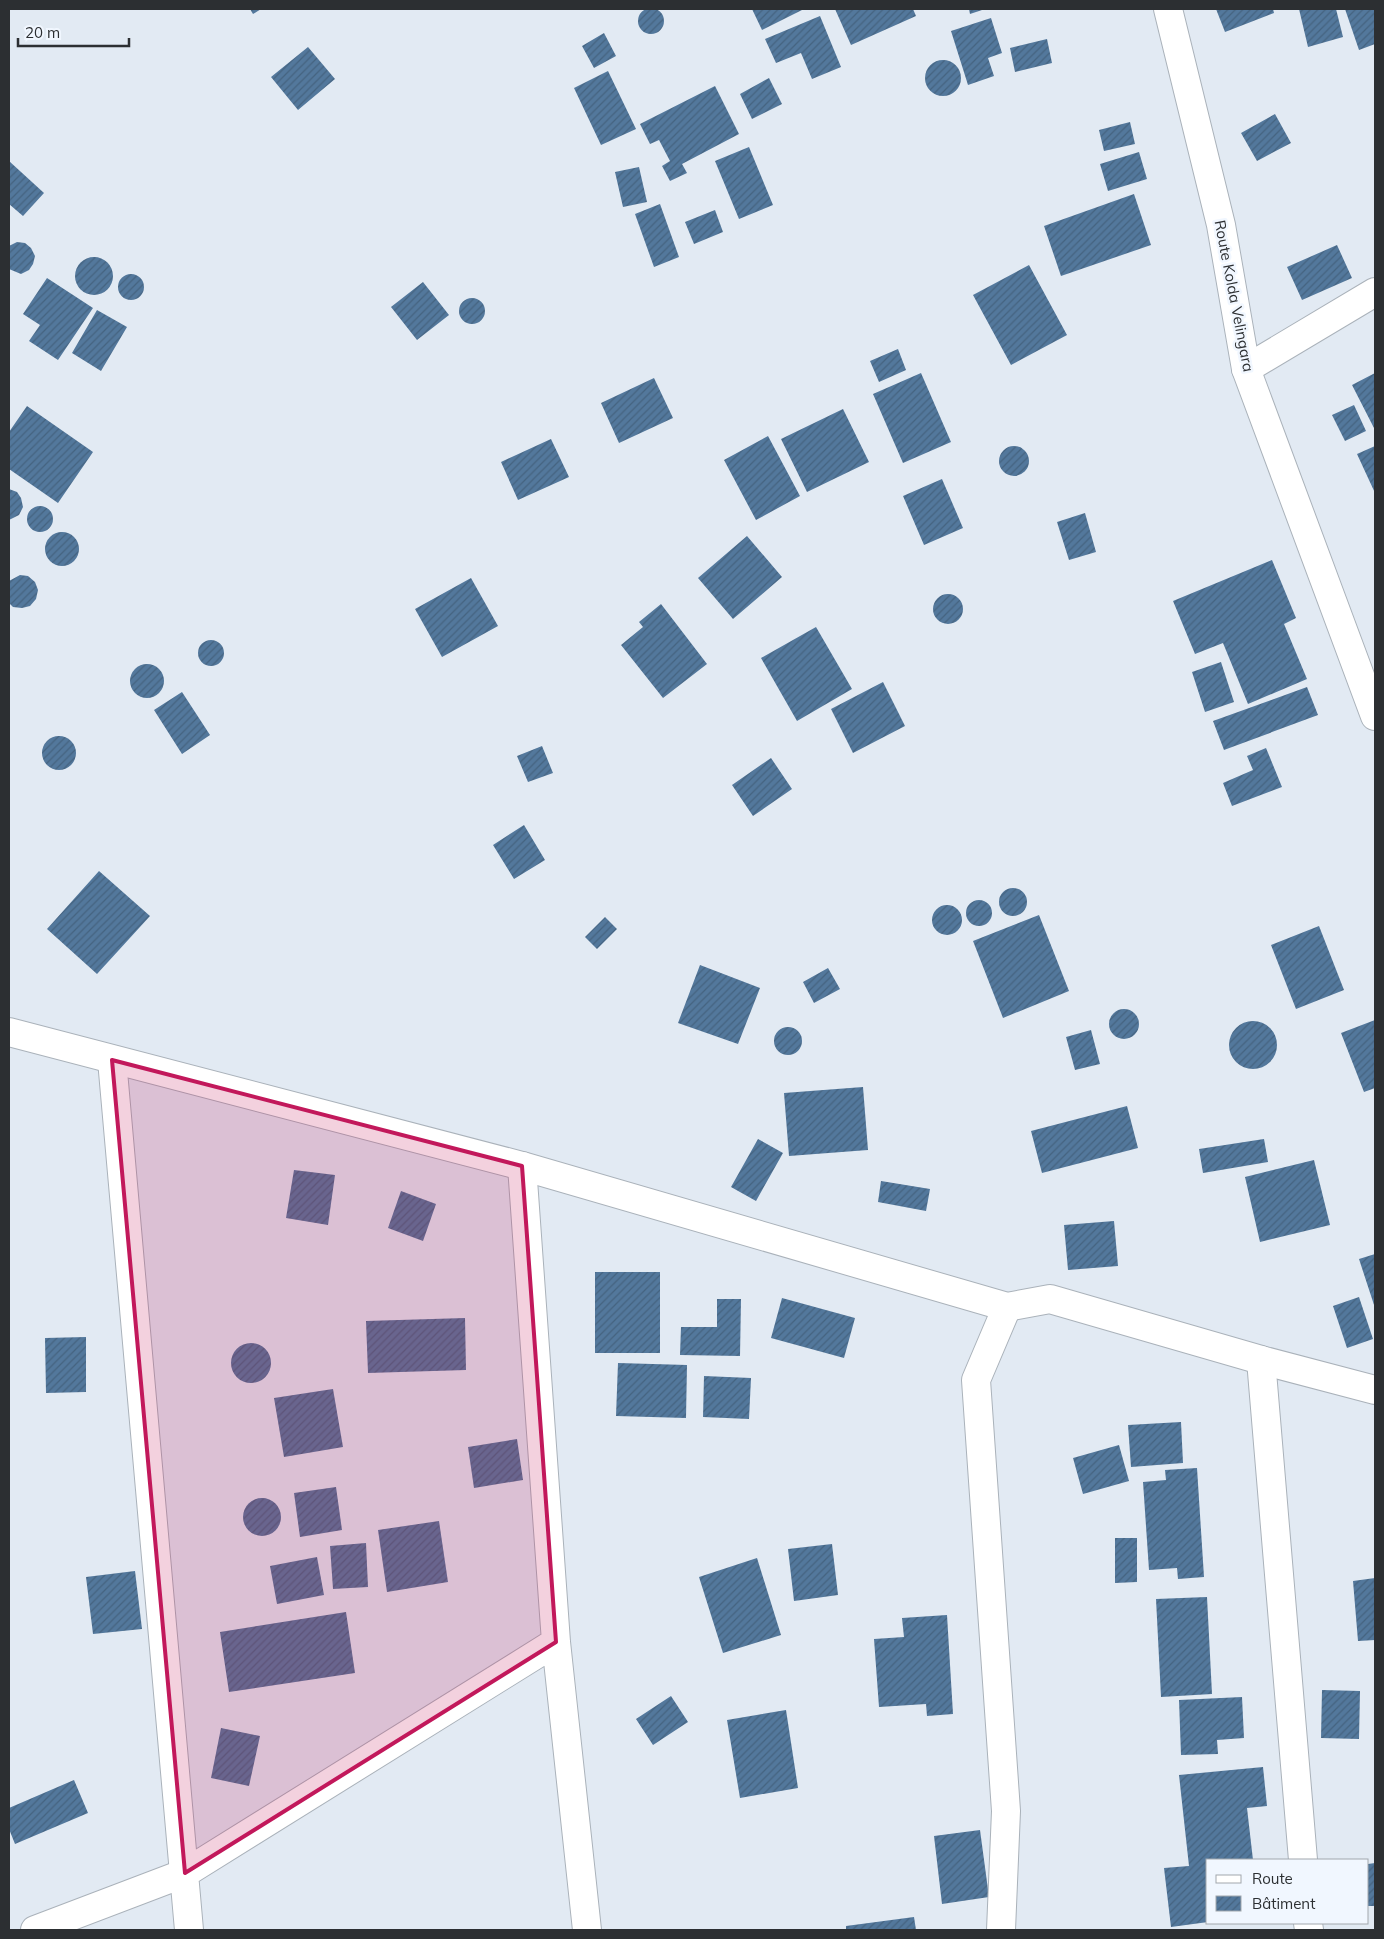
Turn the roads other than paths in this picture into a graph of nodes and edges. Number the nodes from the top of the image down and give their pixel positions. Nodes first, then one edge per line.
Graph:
1 (1168, 9) edge
2 (1375, 292) edge
3 (1246, 369) junction
4 (1375, 716) edge
5 (9, 1032) edge
6 (112, 1060) junction
7 (522, 1166) junction
8 (1007, 1307) junction
9 (1261, 1360) junction
10 (1375, 1390) edge
11 (556, 1642) junction
12 (1303, 1859) edge
13 (185, 1873) junction
14 (36, 1930) edge
15 (189, 1930) edge
16 (587, 1930) edge
17 (1001, 1930) edge

1 - 3 street, Route Kolda Velingara
2 - 3 street
3 - 4 street, Route Kolda Velingara
5 - 6 street
6 - 7 street
6 - 13 street
7 - 8 street
7 - 11 street
8 - 9 street
8 - 17 street
9 - 10 street
9 - 12 street
11 - 13 street
11 - 16 street
13 - 14 street
13 - 15 street

